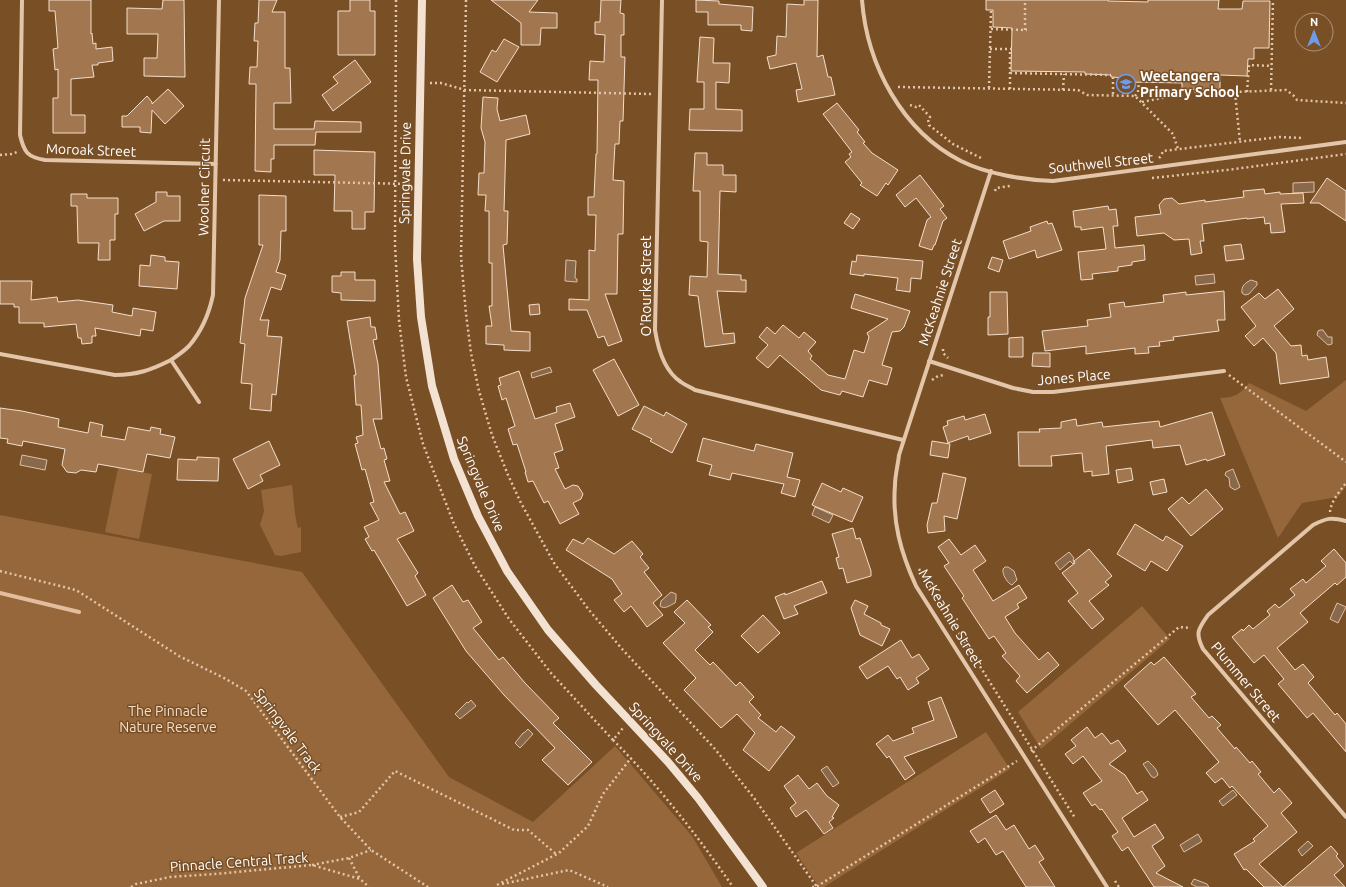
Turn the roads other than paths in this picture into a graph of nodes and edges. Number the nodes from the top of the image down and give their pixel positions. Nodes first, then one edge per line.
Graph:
1 (22, 0) edge
2 (219, 0) edge
3 (422, 0) edge
4 (662, 0) edge
5 (862, 0) edge
6 (1346, 142) edge
7 (216, 164) junction
8 (990, 171) junction
9 (0, 354) edge
10 (171, 360) junction
11 (929, 361) junction
12 (1224, 371) road end
13 (198, 402) dead end
14 (903, 440) junction
15 (1346, 521) edge
16 (1346, 817) edge
17 (763, 887) edge
18 (1107, 887) edge

1 - 7 street, Moroak Street
2 - 7 street, Woolner Circuit
3 - 17 main road, Springvale Drive
4 - 14 street, O'Rourke Street
5 - 8 street, Southwell Street
6 - 8 street, Southwell Street
7 - 10 street, Woolner Circuit
8 - 11 street, McKeahnie Street
9 - 10 street, Woolner Circuit
10 - 13 street
11 - 12 street, Jones Place
11 - 14 street, McKeahnie Street
14 - 18 street, McKeahnie Street
15 - 16 street, Plummer Street

